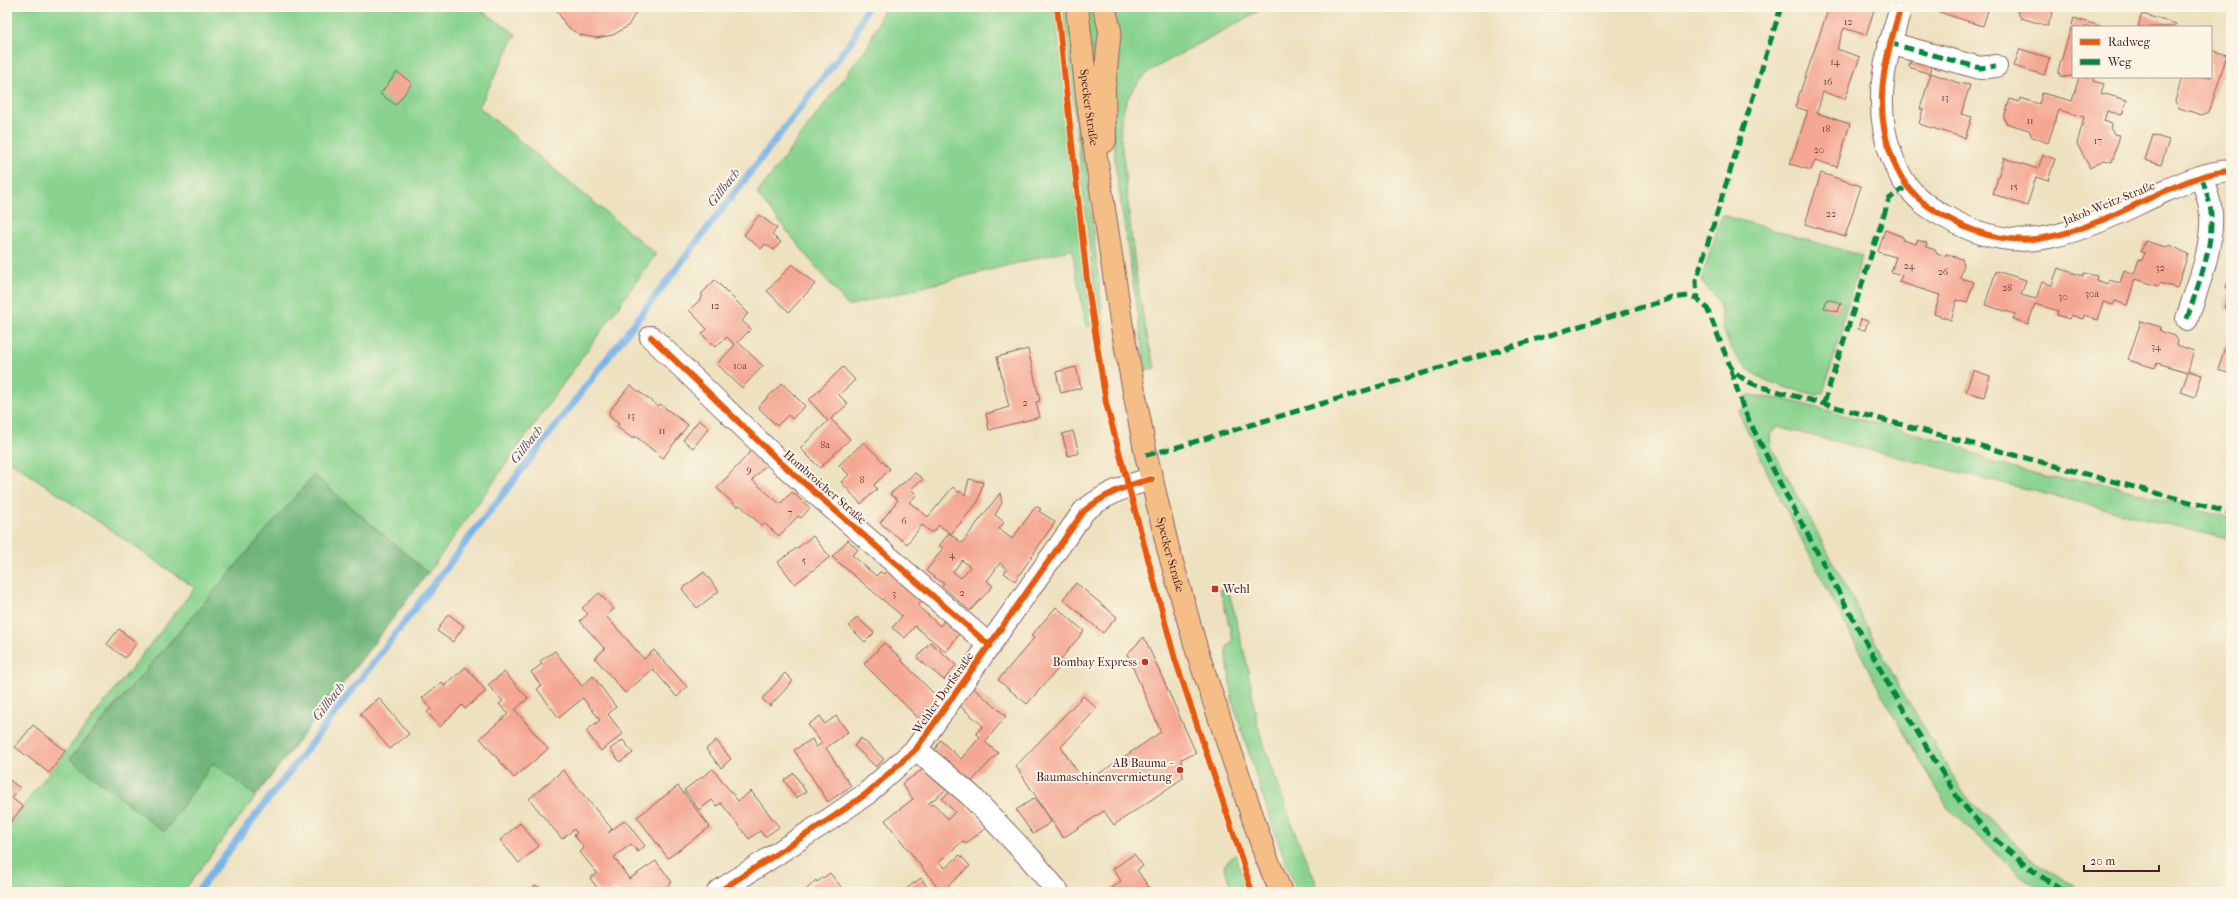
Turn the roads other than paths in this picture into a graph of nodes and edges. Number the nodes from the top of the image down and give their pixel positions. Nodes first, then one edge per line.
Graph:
1 (1077, 7) edge
2 (1104, 7) edge
3 (1901, 7) edge
4 (1889, 43) junction
5 (1996, 66) dead end
6 (2231, 171) edge
7 (2202, 177) junction
8 (1105, 206) junction
9 (2187, 319) dead end
10 (651, 337) dead end
11 (1152, 479) junction
12 (990, 646) junction
13 (916, 749) junction
14 (718, 892) edge
15 (1058, 892) edge
16 (1281, 892) edge

1 - 8 main road, Specker Straße
2 - 8 main road, Specker Straße
3 - 4 street, Jakob-Weitz-Straße
4 - 5 street
4 - 7 street, Jakob-Weitz-Straße
6 - 7 street, Jakob-Weitz-Straße
7 - 9 street
8 - 11 main road, Specker Straße
10 - 12 street, Hombroicher Straße
11 - 12 street, Wehler Dorfstraße
11 - 16 main road, Specker Straße
12 - 13 street, Wehler Dorfstraße
13 - 14 street, Wehler Dorfstraße
13 - 15 street, Wehler Dorfstraße

